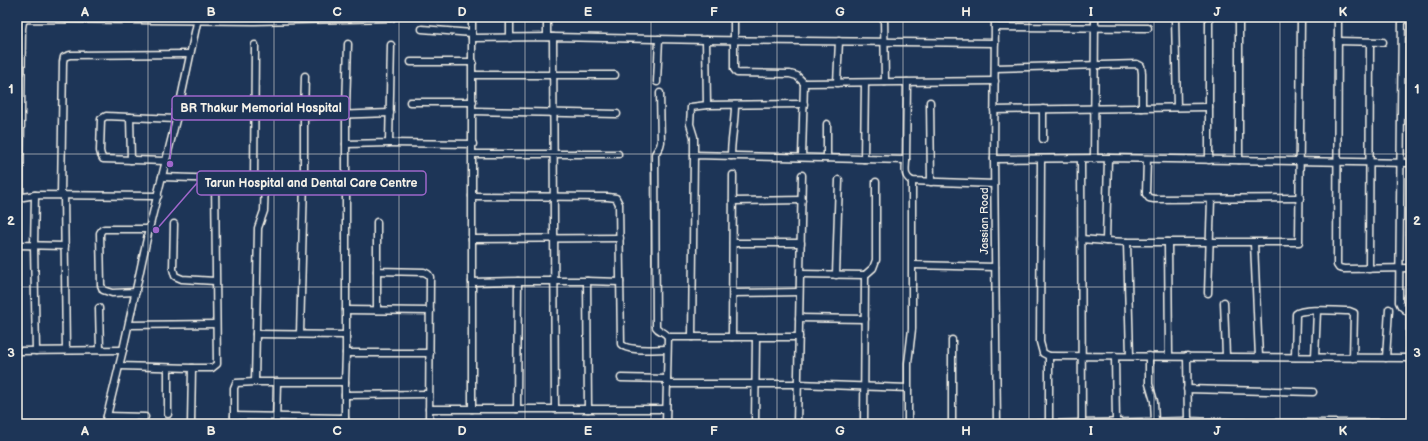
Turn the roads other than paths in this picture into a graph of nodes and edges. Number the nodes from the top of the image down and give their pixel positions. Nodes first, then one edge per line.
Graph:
1 (392, 17) edge
2 (472, 17) edge
3 (510, 17) edge
4 (547, 17) edge
5 (734, 17) edge
6 (884, 17) edge
7 (995, 17) edge
8 (1095, 17) edge
9 (1175, 17) edge
10 (1208, 17) edge
11 (1239, 17) edge
12 (1301, 17) edge
13 (1338, 17) edge
14 (1402, 17) edge
15 (357, 18) edge
16 (198, 19) edge
17 (298, 19) edge
18 (995, 26) junction
19 (1095, 28) junction
20 (1148, 28) dead end
21 (422, 29) dead end
22 (472, 35) junction
23 (550, 37) junction
24 (510, 38) junction
25 (659, 39) junction
26 (706, 40) junction
27 (733, 40) junction
28 (839, 41) junction
29 (1338, 41) junction
30 (884, 42) junction
31 (1370, 42) junction
32 (1383, 42) dead end
33 (19, 43) edge
34 (995, 43) junction
35 (348, 44) dead end
36 (255, 45) dead end
37 (392, 45) dead end
38 (190, 54) junction
39 (411, 62) dead end
40 (473, 62) junction
41 (1095, 65) junction
42 (995, 68) junction
43 (473, 75) junction
44 (553, 75) junction
45 (615, 75) dead end
46 (305, 76) dead end
47 (994, 81) junction
48 (657, 82) dead end
49 (885, 82) junction
50 (907, 82) junction
51 (804, 83) junction
52 (837, 83) junction
53 (866, 83) junction
54 (660, 93) dead end
55 (19, 100) edge
56 (410, 102) dead end
57 (473, 102) junction
58 (930, 102) dead end
59 (804, 104) junction
60 (707, 105) junction
61 (735, 105) junction
62 (1177, 107) junction
63 (1208, 107) junction
64 (1095, 108) junction
65 (1142, 108) junction
66 (1043, 109) junction
67 (994, 110) junction
68 (473, 111) junction
69 (390, 113) junction
70 (553, 113) junction
71 (346, 114) junction
72 (617, 114) dead end
73 (304, 116) junction
74 (130, 117) junction
75 (176, 119) junction
76 (827, 124) dead end
77 (1043, 139) dead end
78 (389, 143) junction
79 (346, 144) junction
80 (473, 144) junction
81 (473, 154) junction
82 (554, 154) junction
83 (618, 154) dead end
84 (694, 155) junction
85 (731, 156) junction
86 (802, 157) junction
87 (827, 158) junction
88 (1108, 158) junction
89 (864, 159) junction
90 (994, 159) junction
91 (1041, 159) junction
92 (1081, 159) junction
93 (1094, 159) junction
94 (1147, 159) junction
95 (130, 160) junction
96 (906, 160) junction
97 (1209, 160) junction
98 (1239, 160) junction
99 (166, 161) junction
100 (1300, 161) junction
101 (1338, 162) junction
102 (1370, 162) junction
103 (1400, 163) junction
104 (1411, 163) edge
105 (19, 171) edge
106 (733, 175) dead end
107 (802, 175) dead end
108 (162, 177) junction
109 (215, 179) junction
110 (254, 180) junction
111 (265, 180) junction
112 (839, 180) dead end
113 (304, 181) junction
114 (912, 181) junction
115 (876, 182) dead end
116 (931, 182) junction
117 (346, 183) junction
118 (994, 184) junction
119 (62, 195) junction
120 (35, 196) junction
121 (158, 196) junction
122 (472, 196) junction
123 (554, 197) junction
124 (19, 198) edge
125 (1300, 198) junction
126 (1212, 199) junction
127 (802, 200) junction
128 (733, 201) junction
129 (377, 222) dead end
130 (174, 224) dead end
131 (149, 229) junction
132 (554, 238) junction
133 (620, 238) junction
134 (472, 239) junction
135 (1081, 239) junction
136 (801, 242) junction
137 (1106, 242) junction
138 (1127, 242) junction
139 (1168, 242) junction
140 (1211, 242) junction
141 (1254, 242) junction
142 (733, 243) junction
143 (17, 245) edge
144 (34, 246) junction
145 (65, 246) junction
146 (913, 265) junction
147 (995, 267) junction
148 (1400, 268) junction
149 (1411, 268) edge
150 (1369, 269) junction
151 (377, 272) junction
152 (800, 274) junction
153 (836, 274) junction
154 (865, 275) junction
155 (215, 281) junction
156 (518, 281) junction
157 (554, 281) junction
158 (587, 281) junction
159 (472, 282) junction
160 (620, 282) junction
161 (136, 292) junction
162 (800, 292) junction
163 (732, 293) junction
164 (1208, 293) dead end
165 (1224, 302) dead end
166 (100, 308) dead end
167 (1388, 309) dead end
168 (346, 310) junction
169 (377, 310) junction
170 (430, 311) junction
171 (1317, 311) junction
172 (799, 318) junction
173 (865, 319) junction
174 (216, 324) junction
175 (129, 325) junction
176 (256, 334) junction
177 (300, 334) junction
178 (346, 335) junction
179 (668, 337) junction
180 (692, 337) junction
181 (732, 337) junction
182 (756, 337) junction
183 (799, 337) junction
184 (952, 340) dead end
185 (667, 349) junction
186 (36, 350) junction
187 (66, 350) junction
188 (100, 350) junction
189 (123, 350) junction
190 (17, 351) edge
191 (346, 353) junction
192 (430, 353) junction
193 (1082, 355) junction
194 (1049, 356) junction
195 (1115, 356) junction
196 (1130, 356) junction
197 (1149, 356) junction
198 (1169, 356) junction
199 (1187, 356) junction
200 (1226, 356) junction
201 (1259, 357) junction
202 (1295, 357) junction
203 (1315, 357) junction
204 (1353, 358) junction
205 (1386, 358) junction
206 (1410, 358) edge
207 (119, 366) junction
208 (168, 368) junction
209 (192, 368) junction
210 (621, 378) dead end
211 (255, 382) junction
212 (277, 382) junction
213 (345, 382) junction
214 (667, 382) junction
215 (755, 384) junction
216 (798, 384) junction
217 (865, 386) junction
218 (908, 388) junction
219 (1187, 389) junction
220 (1313, 392) dead end
221 (429, 394) junction
222 (345, 395) junction
223 (429, 409) junction
224 (472, 409) junction
225 (517, 409) junction
226 (555, 409) junction
227 (588, 409) junction
228 (666, 409) junction
229 (168, 414) dead end
230 (107, 416) junction
231 (234, 416) junction
232 (145, 417) dead end
233 (276, 417) junction
234 (345, 421) edge
235 (1116, 422) junction
236 (1155, 422) junction
237 (1188, 422) edge
238 (1082, 423) junction
239 (1230, 423) edge
240 (105, 424) edge
241 (191, 424) edge
242 (234, 424) edge
243 (276, 424) edge
244 (429, 424) edge
245 (666, 424) edge
246 (755, 424) edge
247 (797, 424) edge
248 (864, 424) edge
249 (908, 424) edge
250 (952, 424) edge
251 (997, 424) edge
252 (1035, 424) edge
253 (1049, 424) edge
254 (1275, 424) edge
255 (1300, 424) edge
256 (1329, 424) edge
257 (1365, 424) edge
258 (1408, 424) edge

1 - 15 street
2 - 22 street
3 - 24 street
4 - 23 street
5 - 27 street
6 - 30 street
7 - 18 street, Jassian Road
8 - 19 street
9 - 62 street
10 - 63 street
11 - 98 street
12 - 100 street
13 - 29 street
14 - 103 street
15 - 17 street
16 - 17 street
16 - 33 street
16 - 38 street
18 - 19 street
18 - 34 street, Jassian Road
19 - 20 street
19 - 41 street
21 - 22 street
22 - 24 street
22 - 40 street
23 - 24 street
23 - 25 street
23 - 44 street
25 - 26 street
25 - 48 street
26 - 27 street
26 - 60 street
27 - 28 street
27 - 51 street
28 - 30 street
28 - 52 street
29 - 31 street
29 - 101 street
30 - 34 street
30 - 49 street
31 - 32 street
31 - 102 street
33 - 55 street
34 - 42 street, Jassian Road
35 - 71 street
36 - 110 street
37 - 69 street
38 - 75 street
38 - 119 street
39 - 40 street
40 - 43 street
41 - 42 street
41 - 64 street
41 - 65 street
42 - 47 street, Jassian Road
43 - 44 street
43 - 57 street
44 - 45 street
44 - 70 street
46 - 73 street
47 - 50 street
47 - 67 street, Jassian Road
49 - 50 street
49 - 53 street
50 - 96 street
51 - 52 street
51 - 59 street
52 - 53 street
53 - 89 street
54 - 179 street
55 - 105 street
56 - 57 street
57 - 68 street
58 - 116 street
59 - 61 street
59 - 86 street
60 - 61 street
60 - 84 street
61 - 85 street
62 - 63 street
62 - 65 street
63 - 97 street
64 - 65 street
64 - 66 street
64 - 93 street
66 - 67 street
66 - 77 street
67 - 90 street, Jassian Road
68 - 70 street
68 - 80 street
69 - 71 street
69 - 78 street
70 - 72 street
70 - 82 street
71 - 73 street
71 - 79 street
73 - 113 street
74 - 75 street
74 - 95 street
74 - 95 street
75 - 99 street
76 - 87 street
78 - 79 street
78 - 80 street
79 - 117 street
80 - 81 street
81 - 82 street
81 - 122 street
82 - 83 street
82 - 123 street
84 - 85 street
84 - 180 street
85 - 86 street
86 - 87 street
87 - 89 street
88 - 93 street
88 - 94 street
88 - 137 street
89 - 96 street
90 - 91 street
90 - 118 street, Jassian Road
91 - 92 street
91 - 194 street
92 - 93 street
92 - 135 street
94 - 97 street
94 - 126 street
95 - 99 street
96 - 114 street
97 - 98 street
98 - 100 street
99 - 108 street
100 - 101 street
100 - 125 street
101 - 102 street
101 - 150 street
102 - 103 street
102 - 150 street
103 - 104 street
103 - 148 street
105 - 124 street
106 - 128 street
107 - 127 street
108 - 109 street
108 - 121 street
109 - 110 street
109 - 155 street
110 - 111 street
111 - 113 street
111 - 176 street
112 - 153 street
113 - 117 street
113 - 177 street
114 - 116 street
114 - 146 street
115 - 154 street
116 - 118 street
117 - 168 street
118 - 147 street, Jassian Road
119 - 120 street
119 - 121 street
119 - 145 street
120 - 124 street
120 - 144 street
121 - 131 street
122 - 123 street
122 - 134 street
123 - 132 street
123 - 133 street
125 - 126 street
125 - 141 street
126 - 140 street
127 - 128 street
127 - 136 street
128 - 142 street
129 - 151 street
130 - 155 street
131 - 161 street
131 - 161 street
132 - 133 street
132 - 134 street
132 - 157 street
133 - 160 street
134 - 159 street
135 - 137 street
135 - 193 street
136 - 142 street
136 - 152 street
137 - 138 street
138 - 139 street
138 - 196 street
139 - 140 street
139 - 198 street
140 - 141 street
140 - 164 street
141 - 201 street
142 - 163 street
143 - 144 street
144 - 145 street
144 - 186 street
145 - 187 street
146 - 147 street
146 - 218 street
147 - 251 street, Jassian Road
148 - 149 street
148 - 150 street
148 - 206 street
151 - 169 street
151 - 170 street
152 - 153 street
152 - 162 street
153 - 154 street
154 - 173 street
155 - 174 street
156 - 157 street
156 - 159 street
156 - 225 street
157 - 158 street
157 - 226 street
158 - 160 street
158 - 227 street
159 - 224 street
160 - 185 street
161 - 175 street
162 - 163 street
162 - 172 street
163 - 181 street
165 - 200 street
166 - 188 street
167 - 205 street
168 - 169 street
168 - 178 street
169 - 170 street
170 - 192 street
171 - 202 street
171 - 203 street
171 - 204 street
172 - 173 street
172 - 183 street
173 - 217 street
174 - 175 street
174 - 209 street
175 - 189 street
176 - 177 street
176 - 211 street
177 - 178 street
178 - 191 street
179 - 180 street
179 - 185 street
180 - 181 street
181 - 182 street
182 - 183 street
182 - 215 street
183 - 216 street
184 - 250 street
185 - 214 street
186 - 187 street
186 - 190 street
187 - 188 street
188 - 189 street
189 - 207 street
191 - 192 street
191 - 213 street
192 - 221 street
193 - 194 street
193 - 195 street
193 - 238 street
194 - 253 street
195 - 196 street
195 - 235 street
196 - 197 street
197 - 198 street
197 - 236 street
198 - 199 street
199 - 200 street
199 - 219 street
200 - 201 street
201 - 202 street
202 - 203 street
203 - 204 street
204 - 205 street
205 - 206 street
207 - 208 street
207 - 230 street
208 - 209 street
208 - 229 street
209 - 241 street
210 - 214 street
211 - 212 street
211 - 231 street
212 - 213 street
212 - 233 street
213 - 222 street
214 - 215 street
214 - 228 street
215 - 216 street
215 - 246 street
216 - 217 street
216 - 247 street
217 - 218 street
217 - 248 street
218 - 249 street
219 - 220 street
219 - 237 street
221 - 222 street
221 - 223 street
222 - 234 street
223 - 224 street
223 - 244 street
224 - 225 street
225 - 226 street
226 - 227 street
227 - 228 street
228 - 245 street
230 - 232 street
230 - 240 street
231 - 233 street
231 - 242 street
233 - 234 street
233 - 243 street
235 - 236 street
235 - 238 street
236 - 237 street
237 - 239 street
238 - 253 street
239 - 254 street
252 - 253 street
254 - 255 street
255 - 256 street
256 - 257 street
257 - 258 street

